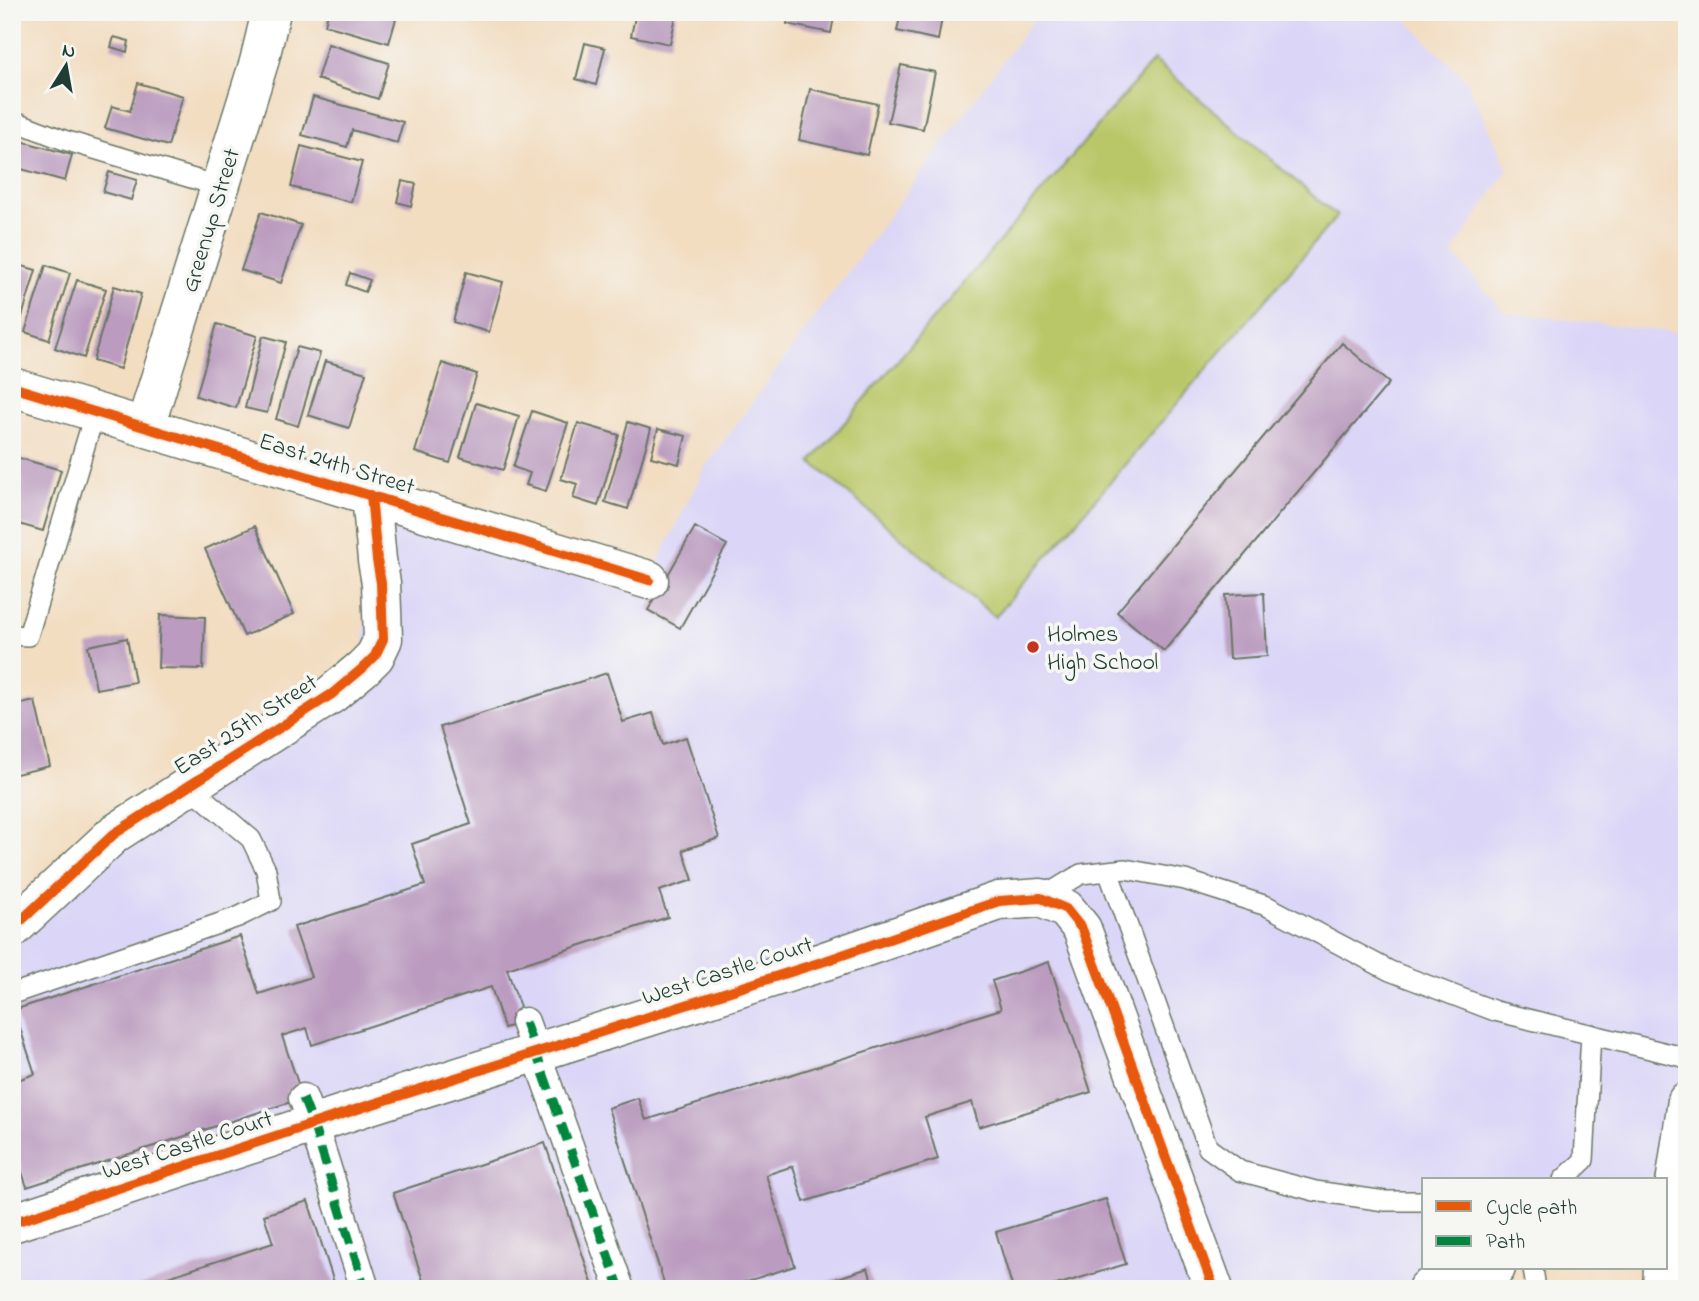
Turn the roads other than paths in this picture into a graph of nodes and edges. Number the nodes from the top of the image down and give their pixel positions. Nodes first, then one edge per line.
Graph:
1 (271, 12) edge
2 (12, 120) edge
3 (221, 187) junction
4 (12, 387) edge
5 (95, 412) junction
6 (145, 427) junction
7 (371, 495) junction
8 (649, 580) dead end
9 (12, 635) edge
10 (188, 785) junction
11 (1108, 871) junction
12 (1041, 898) junction
13 (12, 929) edge
14 (12, 994) edge
15 (1591, 1034) junction
16 (530, 1037) junction
17 (1687, 1058) edge
18 (1687, 1101) edge
19 (308, 1111) junction
20 (1565, 1178) edge
21 (1422, 1201) edge
22 (12, 1223) edge
23 (1672, 1231) edge
24 (1489, 1270) edge
25 (1533, 1270) edge
26 (1663, 1270) edge
27 (365, 1289) edge
28 (620, 1289) edge
29 (1214, 1289) edge
30 (1427, 1289) edge
31 (1536, 1289) edge
32 (1662, 1289) edge

1 - 3 street, Greenup Street
2 - 3 lane
3 - 6 street, Greenup Street
4 - 5 street, East 24th Street
5 - 6 street, East 24th Street
5 - 9 lane
6 - 7 street, East 24th Street
7 - 8 street, East 24th Street
7 - 10 street, East 25th Street
10 - 13 street, East 25th Street
10 - 14 lane
11 - 12 lane
11 - 15 lane
11 - 21 lane
12 - 16 street, West Castle Court
12 - 29 street
15 - 17 lane
15 - 20 lane
16 - 19 street, West Castle Court
16 - 28 street
18 - 23 street
19 - 22 street, West Castle Court
19 - 27 street
24 - 30 street
25 - 31 lane
26 - 32 street

